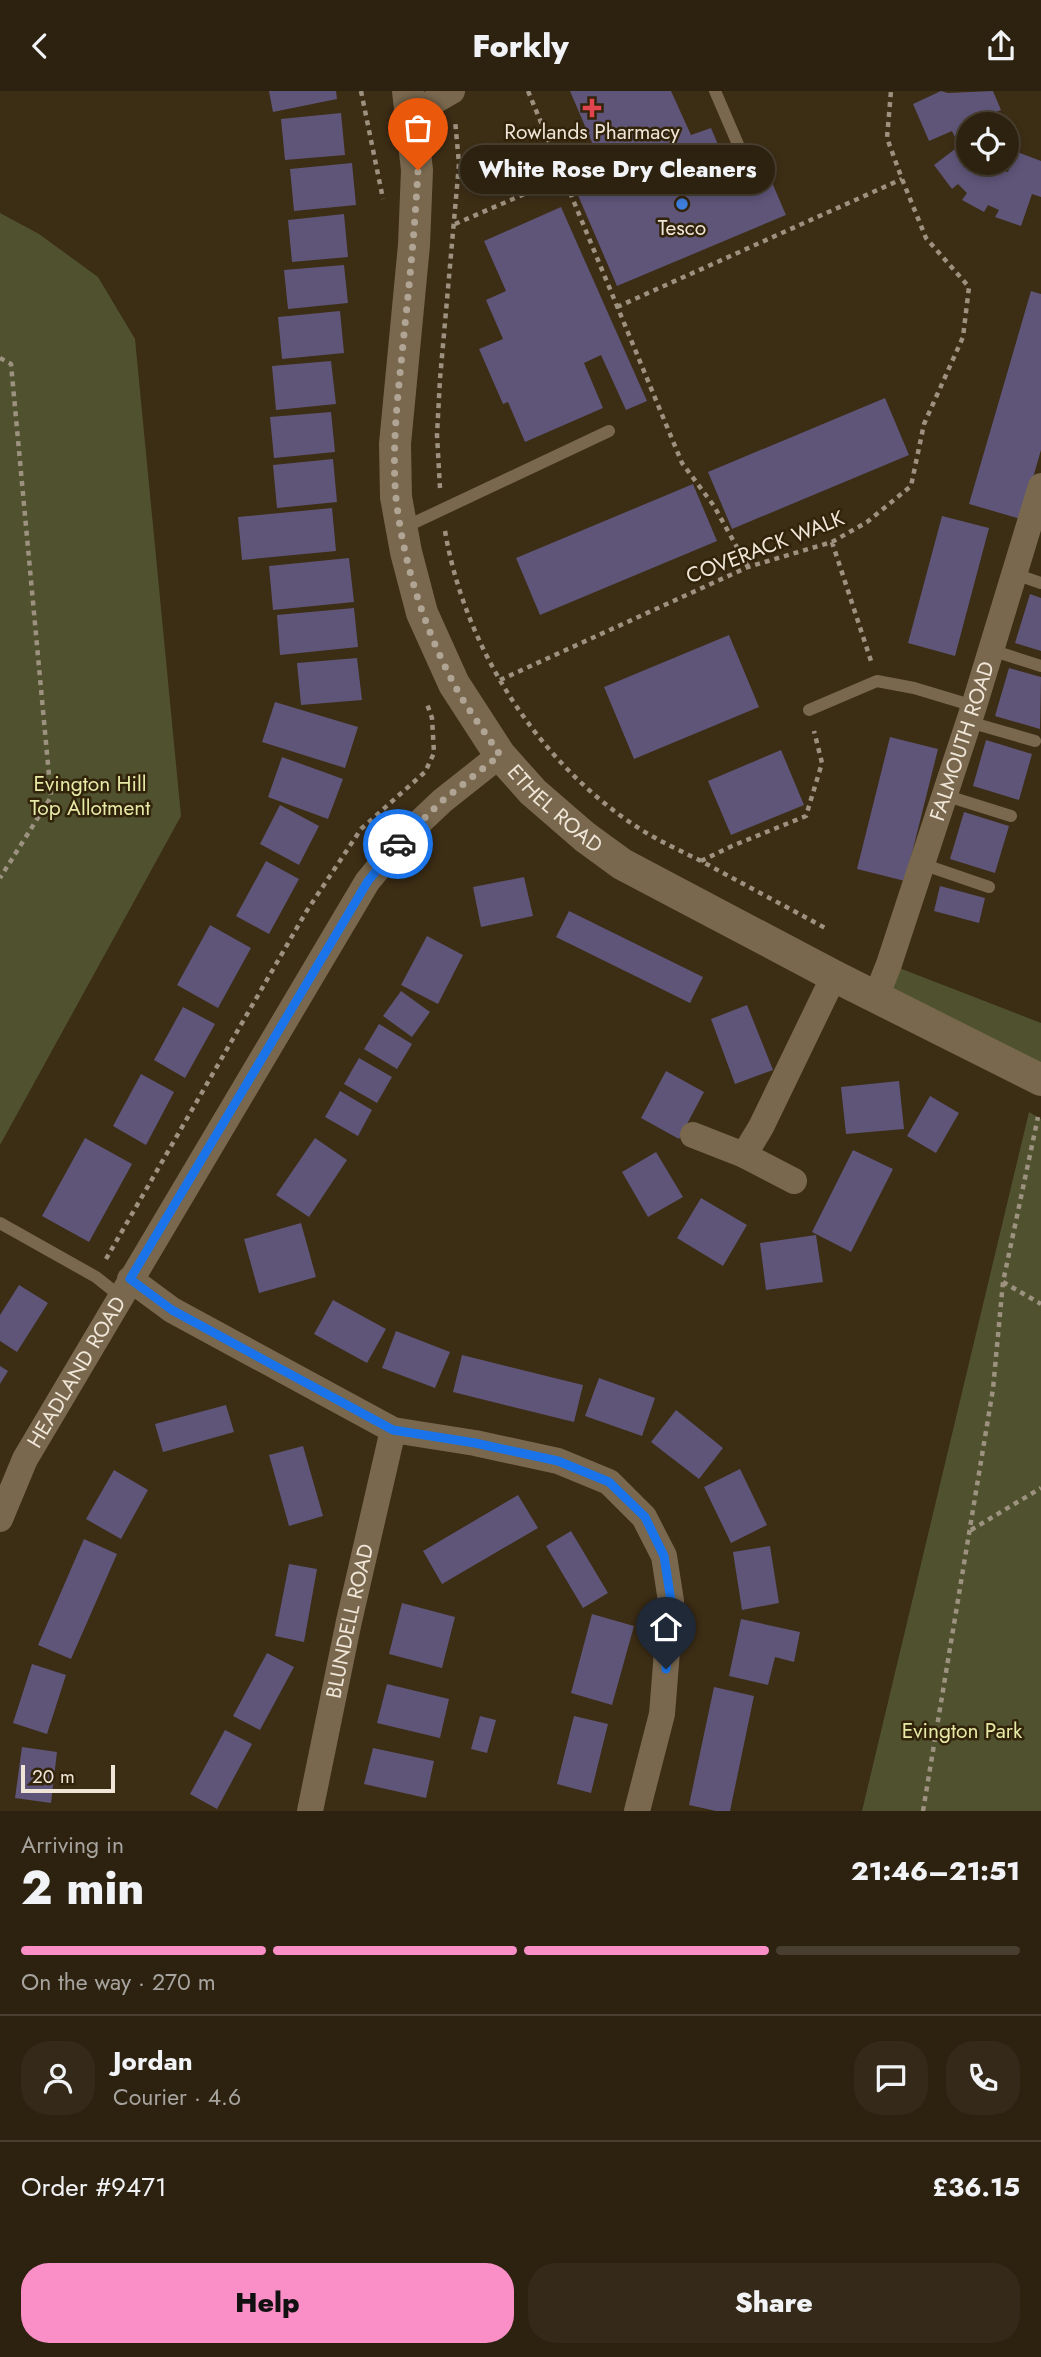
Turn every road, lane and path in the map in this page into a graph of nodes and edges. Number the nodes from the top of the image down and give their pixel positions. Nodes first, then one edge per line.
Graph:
1 (361, 91) edge
2 (528, 91) edge
3 (715, 91) edge
4 (891, 91) edge
5 (410, 103) edge
6 (454, 103) edge
7 (564, 177) junction
8 (752, 177) dead end
9 (902, 179) junction
10 (384, 207) dead end
11 (455, 223) junction
12 (617, 307) junction
13 (0, 358) edge
14 (609, 432) dead end
15 (1040, 496) edge
16 (441, 510) junction
17 (402, 529) junction
18 (832, 542) junction
19 (748, 567) junction
20 (1015, 574) junction
21 (1041, 583) edge
22 (991, 650) junction
23 (1041, 666) edge
24 (500, 680) junction
25 (877, 681) junction
26 (422, 692) dead end
27 (809, 710) joint
28 (971, 714) junction
29 (1035, 741) dead end
30 (500, 755) junction
31 (944, 795) junction
32 (1011, 816) dead end
33 (701, 861) junction
34 (922, 864) junction
35 (0, 878) edge
36 (989, 887) dead end
37 (827, 929) dead end
38 (834, 976) junction
39 (876, 997) junction
40 (1041, 1080) edge
41 (1038, 1117) dead end
42 (692, 1135) dead end
43 (744, 1155) junction
44 (794, 1181) dead end
45 (0, 1223) edge
46 (96, 1277) junction
47 (1003, 1282) junction
48 (125, 1288) junction
49 (1041, 1304) edge
50 (393, 1430) junction
51 (1041, 1487) edge
52 (0, 1518) edge
53 (970, 1531) junction
54 (310, 1811) edge
55 (637, 1811) edge
56 (923, 1811) edge

1 - 10 path
2 - 7 path
3 - 8 lane
4 - 9 path, COVERACK WALK
5 - 6 street
5 - 17 street, ETHEL ROAD
6 - 11 path
7 - 11 path
7 - 12 path
9 - 12 path
9 - 18 path, COVERACK WALK
11 - 16 path
12 - 19 path
13 - 35 path
14 - 16 lane
15 - 20 street, FALMOUTH ROAD
16 - 17 lane
16 - 24 path
17 - 30 street, ETHEL ROAD
18 - 19 path, COVERACK WALK
18 - 25 path
19 - 24 path, COVERACK WALK
20 - 21 lane
20 - 22 street, FALMOUTH ROAD
22 - 23 lane
22 - 28 street, FALMOUTH ROAD
24 - 33 path
25 - 27 lane
25 - 28 lane
26 - 46 path
27 - 33 path
28 - 29 lane
28 - 31 street, FALMOUTH ROAD
30 - 38 street, ETHEL ROAD
30 - 48 street, HEADLAND ROAD
31 - 32 lane
31 - 34 street, FALMOUTH ROAD
33 - 37 path
34 - 36 lane
34 - 39 street, FALMOUTH ROAD
38 - 39 street, ETHEL ROAD
38 - 43 street
39 - 40 street, ETHEL ROAD
41 - 47 path
42 - 43 street
43 - 44 street
45 - 46 lane
46 - 48 lane
47 - 49 path
47 - 53 path
48 - 50 street
48 - 52 street, HEADLAND ROAD
50 - 54 street, BLUNDELL ROAD
50 - 55 street
51 - 53 path
53 - 56 path

